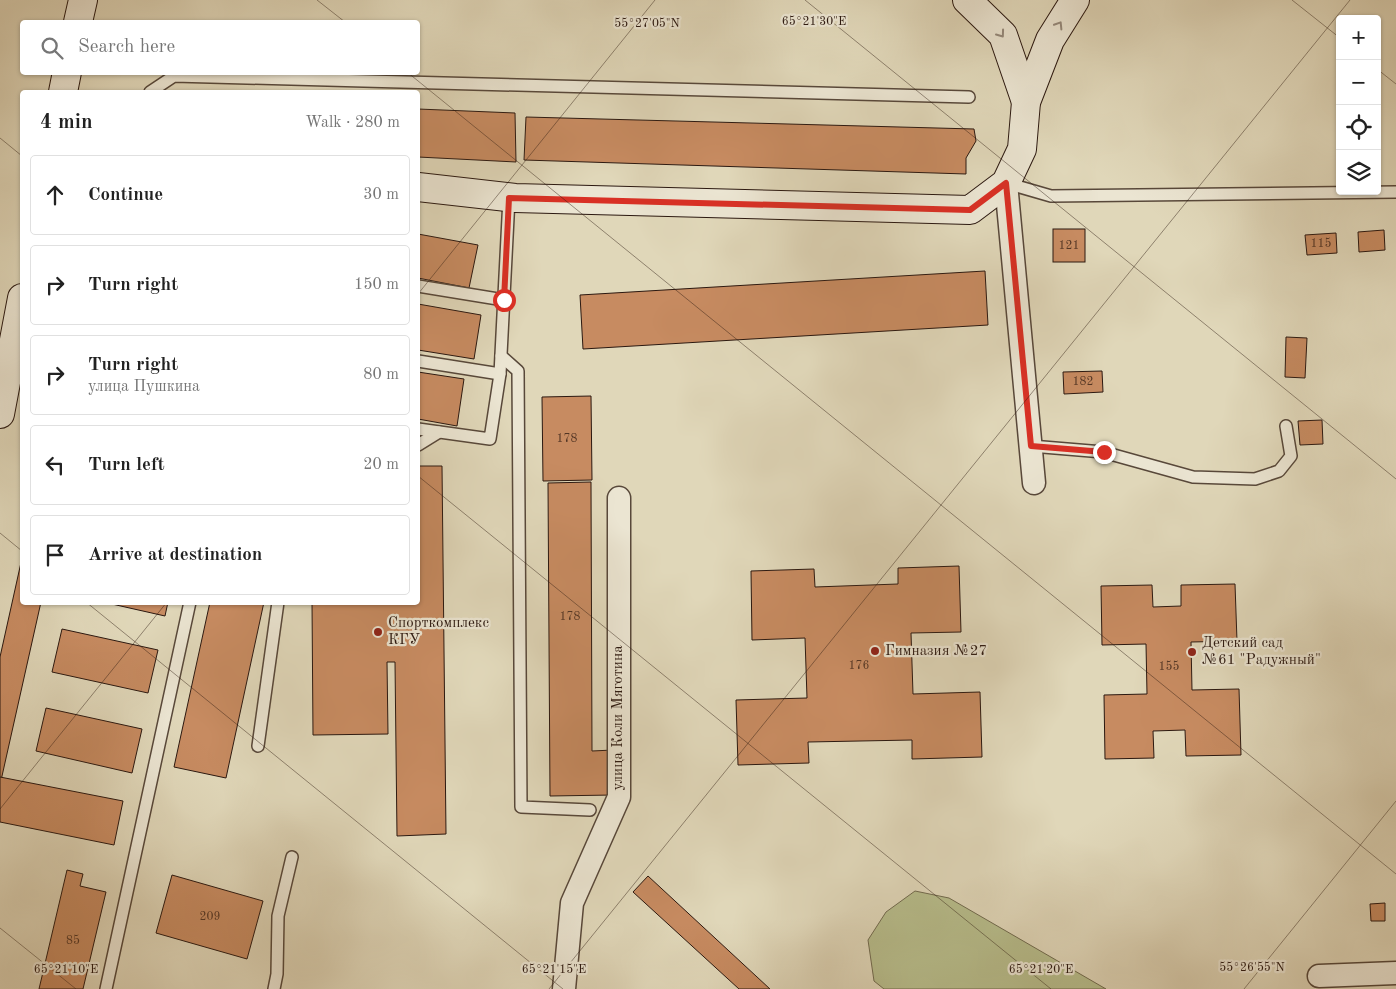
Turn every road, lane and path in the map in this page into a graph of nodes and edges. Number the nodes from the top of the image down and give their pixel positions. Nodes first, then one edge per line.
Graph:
1 (83, 0) edge
2 (967, 0) edge
3 (1075, 0) edge
4 (78, 20) edge
5 (66, 75) edge
6 (63, 90) edge
7 (153, 90) edge
8 (969, 97) dead end
9 (1026, 102) junction
10 (1006, 183) junction
11 (420, 187) edge
12 (1396, 192) edge
13 (509, 198) junction
14 (420, 286) edge
15 (504, 300) junction
16 (20, 309) edge
17 (501, 356) junction
18 (420, 361) edge
19 (500, 374) junction
20 (0, 414) edge
21 (1286, 426) dead end
22 (420, 429) edge
23 (439, 432) junction
24 (420, 445) edge
25 (1031, 446) junction
26 (1034, 483) dead end
27 (619, 498) dead end
28 (189, 605) edge
29 (278, 605) edge
30 (258, 746) dead end
31 (590, 810) dead end
32 (292, 857) dead end
33 (1396, 972) edge
34 (1319, 976) dead end
35 (106, 989) edge
36 (274, 989) edge
37 (564, 989) edge

1 - 4 main road
2 -> 9 main road
9 -> 3 main road
5 - 6 main road
7 - 8 lane
9 - 10 main road
10 - 12 lane
10 - 13 main road
10 - 25 street
11 - 13 main road
13 - 15 lane
14 - 15 lane
15 - 17 lane
16 - 20 main road
17 - 19 lane
17 - 31 lane
18 - 19 lane
19 - 23 lane
21 - 25 lane
22 - 23 lane
23 - 24 lane
25 - 26 street
27 - 37 street, улица Коли Мяготина
28 - 35 lane
29 - 30 lane
32 - 36 lane
33 - 34 street

